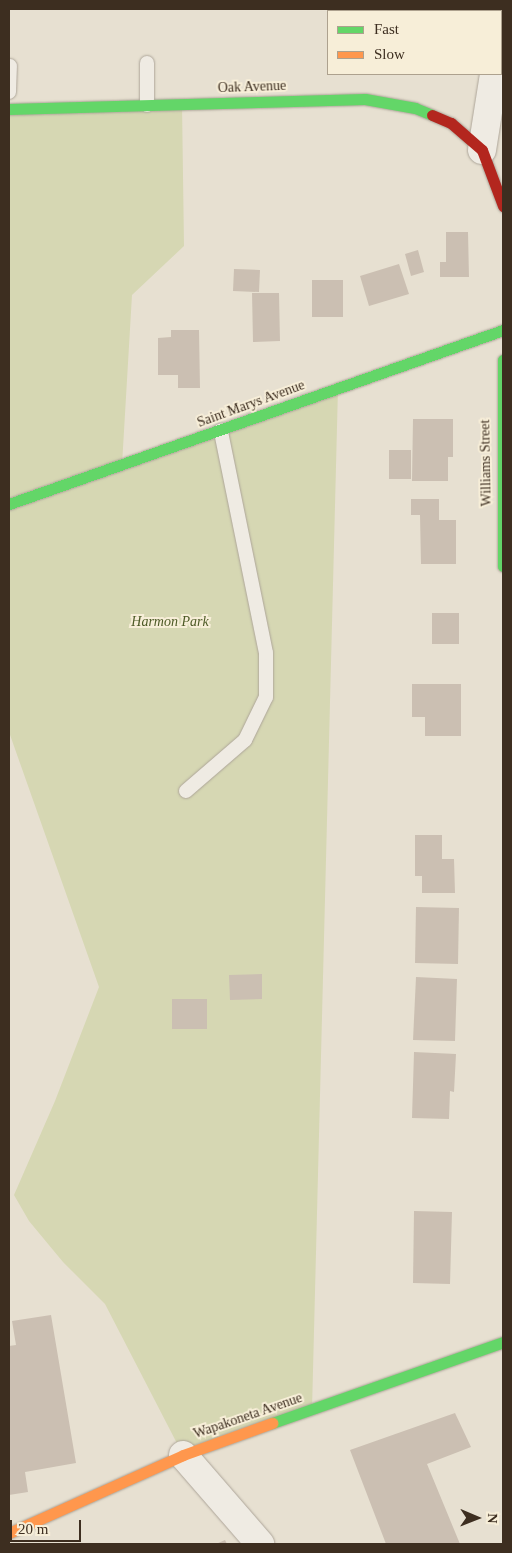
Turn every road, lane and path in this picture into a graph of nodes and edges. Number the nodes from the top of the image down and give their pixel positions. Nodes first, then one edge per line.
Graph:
1 (147, 63) dead end
2 (10, 66) dead end
3 (494, 75) edge
4 (9, 92) edge
5 (147, 105) junction
6 (9, 109) edge
7 (482, 150) junction
8 (503, 206) edge
9 (503, 330) edge
10 (503, 360) edge
11 (221, 431) junction
12 (9, 504) edge
13 (503, 566) edge
14 (186, 791) dead end
15 (503, 1342) edge
16 (183, 1455) junction
17 (9, 1533) edge
18 (260, 1544) edge

1 - 5 lane
2 - 4 lane
3 - 7 street
5 - 6 main road, Oak Avenue
5 - 7 main road, Oak Avenue
7 - 8 main road
9 - 11 main road, Saint Marys Avenue
10 - 13 main road, Williams Street
11 - 12 main road, Saint Marys Avenue
11 - 14 lane
15 - 16 main road, Wapakoneta Avenue
16 - 17 main road, Wapakoneta Avenue
16 - 18 street

